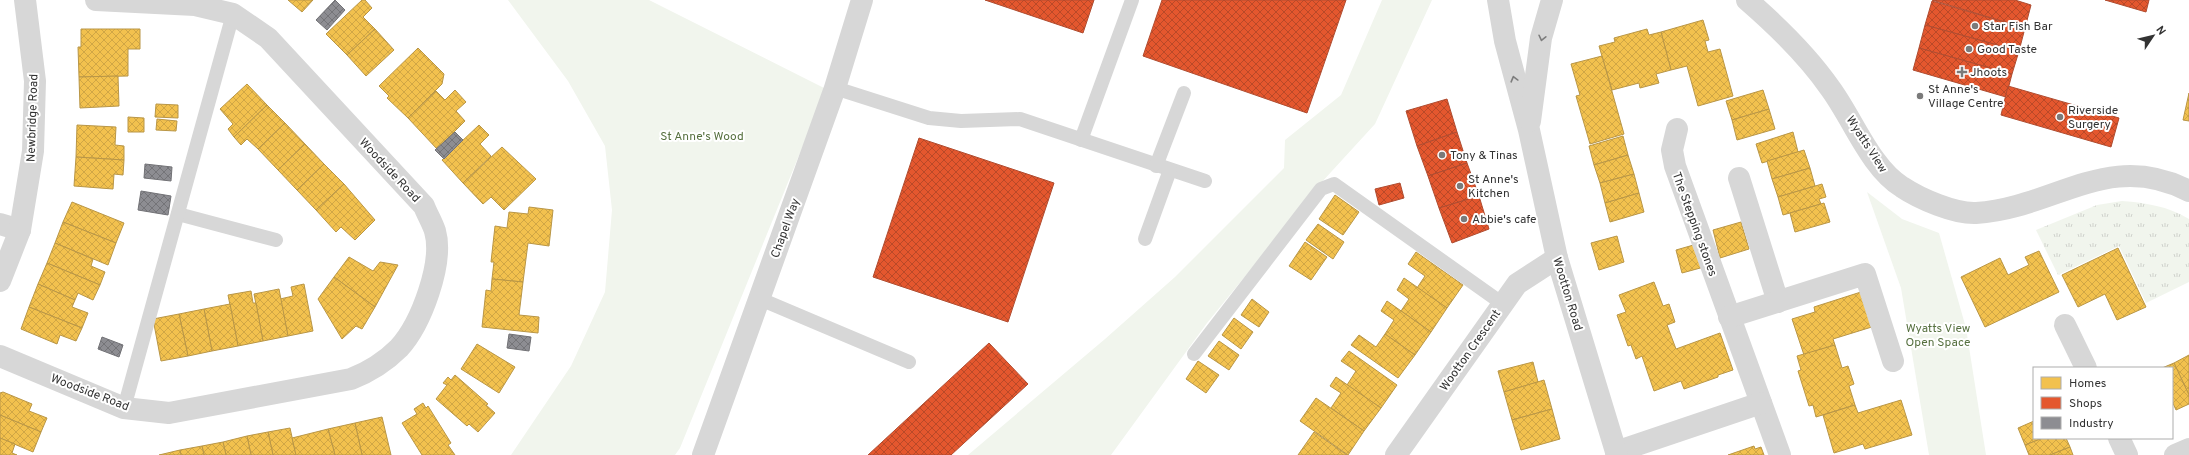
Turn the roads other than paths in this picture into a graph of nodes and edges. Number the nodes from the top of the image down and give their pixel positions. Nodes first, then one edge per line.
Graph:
1 (25, 0) edge
2 (96, 0) edge
3 (862, 0) edge
4 (1132, 0) edge
5 (1498, 0) edge
6 (1552, 0) edge
7 (1747, 0) edge
8 (233, 14) junction
9 (835, 88) junction
10 (1184, 93) dead end
11 (1677, 129) dead end
12 (1529, 130) junction
13 (1081, 140) junction
14 (1156, 166) junction
15 (1170, 170) junction
16 (1739, 178) dead end
17 (1205, 181) dead end
18 (2189, 191) edge
19 (178, 214) junction
20 (10, 227) edge
21 (1145, 239) dead end
22 (276, 240) dead end
23 (1557, 258) junction
24 (0, 281) edge
25 (760, 298) junction
26 (1778, 302) junction
27 (1503, 304) junction
28 (1729, 317) junction
29 (2065, 325) dead end
30 (1194, 354) dead end
31 (0, 356) edge
32 (909, 362) dead end
33 (1893, 362) dead end
34 (2086, 367) edge
35 (1761, 403) junction
36 (124, 408) junction
37 (2119, 439) edge
38 (2189, 449) edge
39 (1399, 453) edge
40 (1617, 453) edge
41 (703, 455) edge
42 (1780, 455) edge
43 (2127, 455) edge
44 (2175, 455) edge

1 - 20 street, Newbridge Road
2 - 8 street, Woodside Road
3 - 9 street, Chapel Way
4 - 13 lane
12 -> 5 street, Wootton Road
6 -> 12 street, Wootton Road
7 - 18 street, Wyatts View
8 - 19 lane
8 - 36 street, Woodside Road
9 - 13 lane
9 - 25 street, Chapel Way
10 - 14 lane
11 - 28 street, The Stepping stones
12 - 23 street, Wootton Road
13 - 14 lane
14 - 15 lane
15 - 17 lane
15 - 21 lane
16 - 26 street
19 - 22 lane
19 - 36 lane
20 - 24 street, Newbridge Road
23 - 27 street, Wootton Crescent
23 - 40 street, Wootton Road
25 - 32 lane
25 - 41 street, Chapel Way
26 - 28 street
26 - 33 street
27 - 30 lane
27 - 39 street, Wootton Crescent
28 - 35 street, The Stepping stones
29 - 34 street
31 - 36 street, Woodside Road
35 - 40 street
35 - 42 street, The Stepping stones
37 - 43 street
38 - 44 street

